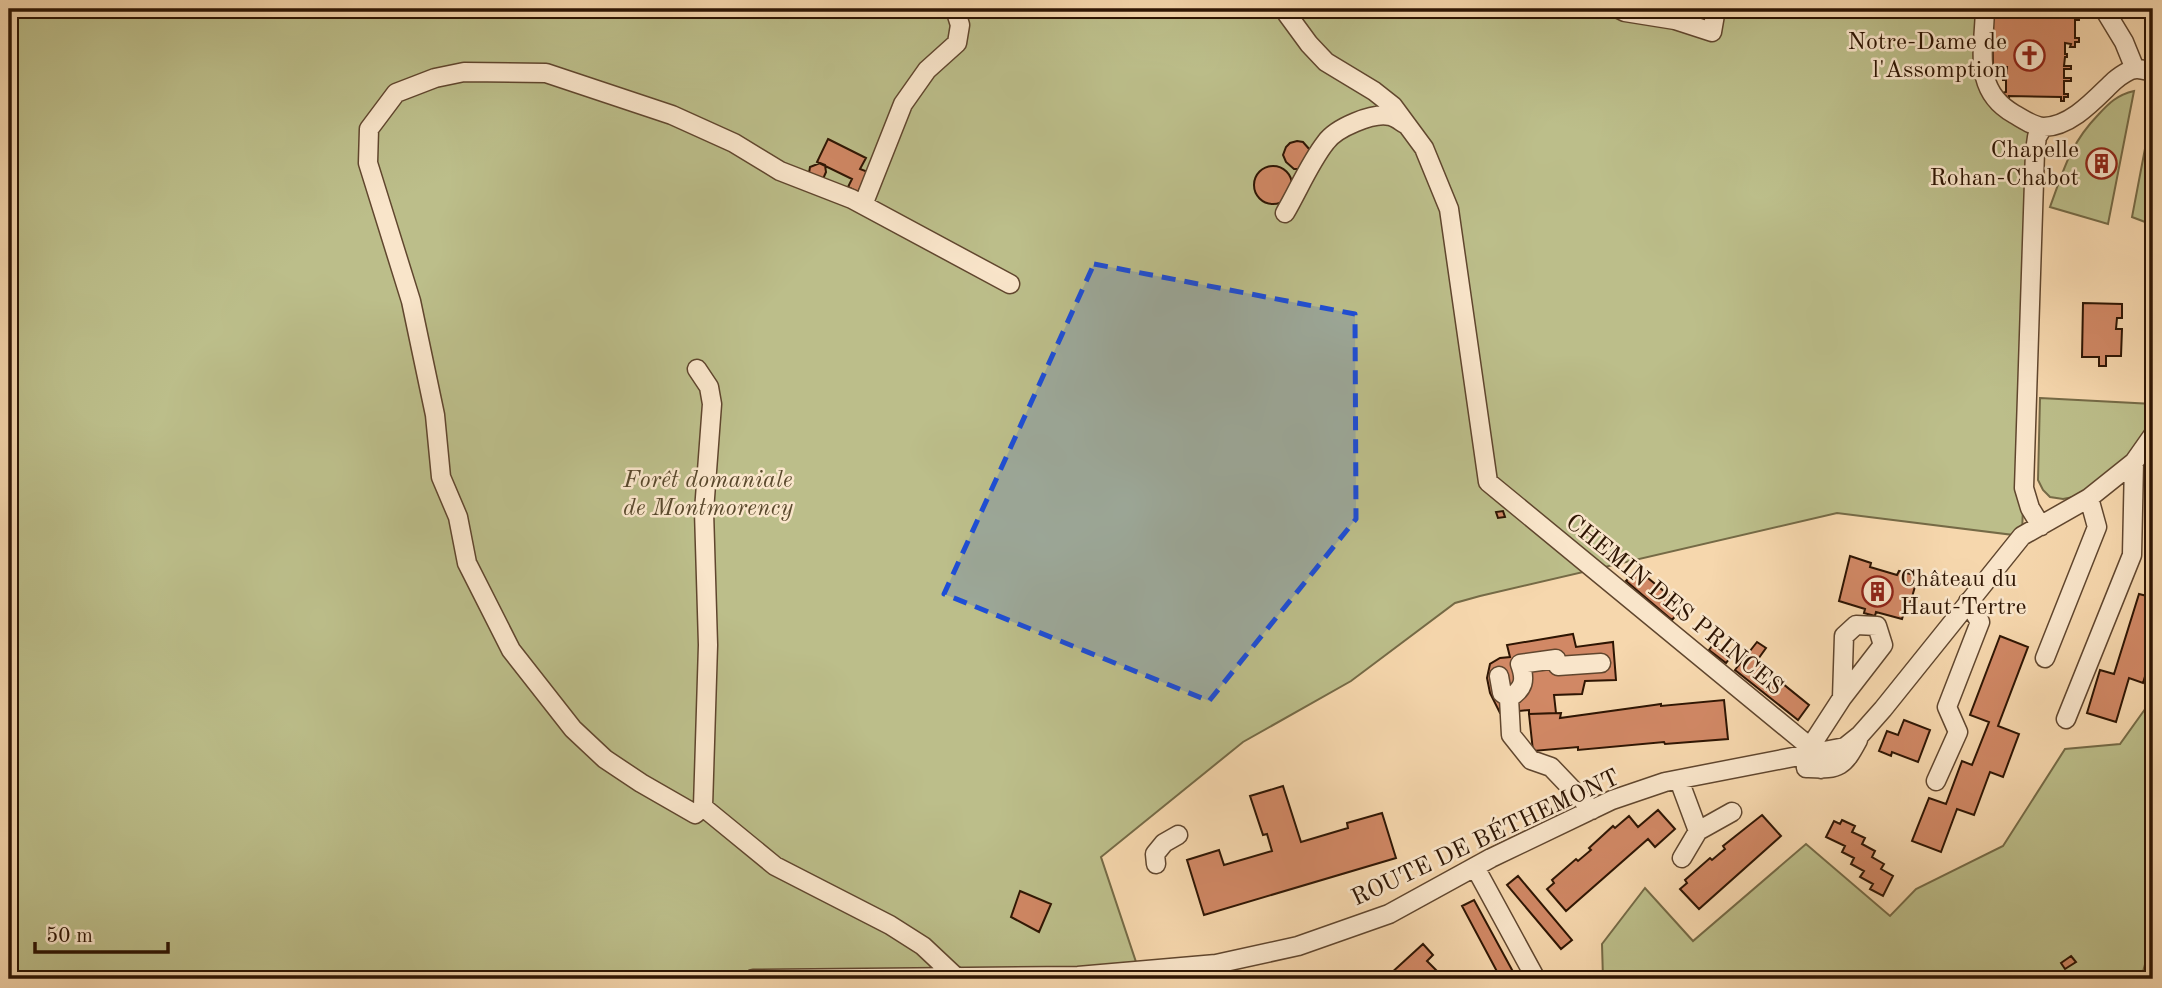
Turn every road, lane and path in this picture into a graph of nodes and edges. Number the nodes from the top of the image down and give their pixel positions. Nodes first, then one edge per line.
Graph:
1 (956, 9) edge
2 (1619, 9) edge
3 (1716, 9) edge
4 (1985, 9) edge
5 (2104, 9) edge
6 (1287, 14) dead end
7 (2144, 71) edge
8 (1408, 125) junction
9 (2043, 127) junction
10 (863, 205) junction
11 (1285, 213) dead end
12 (1010, 284) dead end
13 (697, 369) dead end
14 (2153, 435) edge
15 (2134, 462) junction
16 (2089, 498) junction
17 (2040, 526) junction
18 (1968, 602) junction
19 (2045, 659) dead end
20 (1601, 663) dead end
21 (1499, 676) dead end
22 (1509, 698) junction
23 (1842, 698) dead end
24 (2066, 719) dead end
25 (1812, 758) junction
26 (1679, 780) junction
27 (1936, 781) dead end
28 (703, 807) junction
29 (1592, 810) junction
30 (1732, 812) dead end
31 (1698, 831) junction
32 (1178, 835) dead end
33 (1682, 858) dead end
34 (1156, 864) dead end
35 (1475, 867) junction
36 (1213, 972) edge
37 (956, 977) junction
38 (753, 979) edge
39 (1536, 979) edge

1 - 10 street
2 - 3 street
4 - 9 street
5 - 7 street
6 - 8 street
7 - 9 street
8 - 11 street
8 - 25 street, CHEMIN DES PRINCES
9 - 17 street
10 - 12 street
10 - 28 street
13 - 28 street
14 - 15 street
15 - 16 street
15 - 24 street
16 - 17 street
16 - 19 street
17 - 18 street
18 - 25 street
18 - 27 street
20 - 22 street
21 - 22 street
22 - 29 street
23 - 25 street
25 - 26 street, ROUTE DE BÉTHEMONT
26 - 29 street, ROUTE DE BÉTHEMONT
26 - 31 street
28 - 37 street
29 - 35 street, ROUTE DE BÉTHEMONT
30 - 31 street
31 - 33 street
32 - 34 street
35 - 36 street, ROUTE DE BÉTHEMONT
35 - 39 street
36 - 37 street, ROUTE DE BÉTHEMONT
37 - 38 street, ROUTE DE BÉTHEMONT

